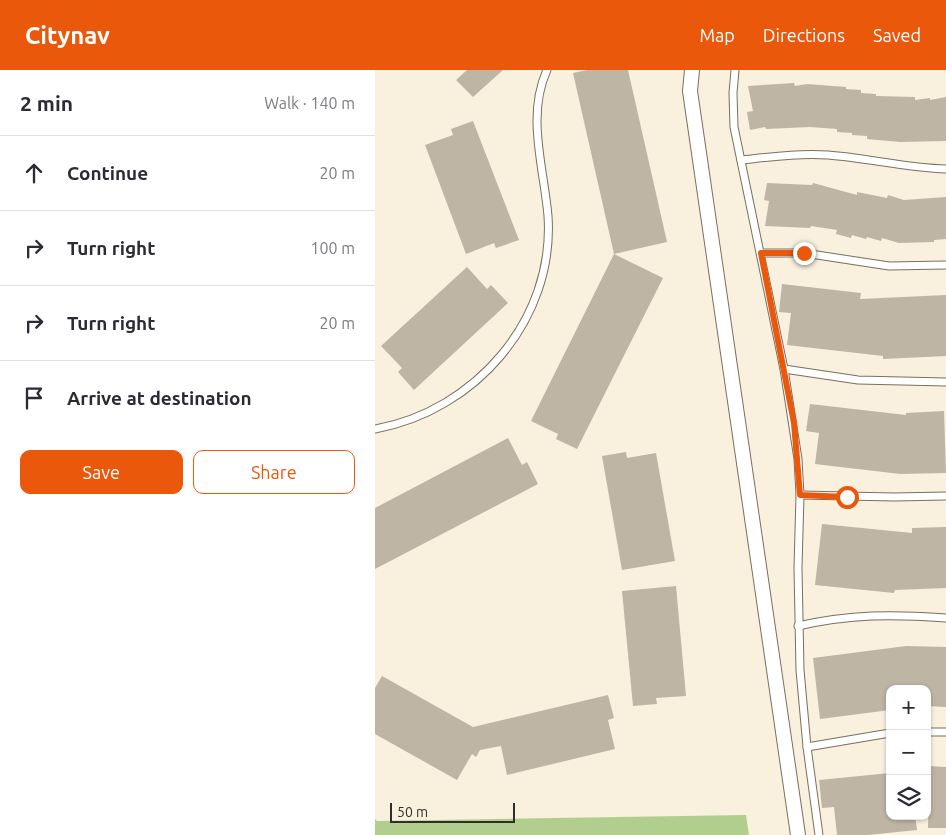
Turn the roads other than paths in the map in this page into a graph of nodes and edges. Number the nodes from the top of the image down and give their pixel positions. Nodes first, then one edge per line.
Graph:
1 (547, 70) edge
2 (692, 70) edge
3 (735, 70) edge
4 (741, 160) junction
5 (946, 169) edge
6 (761, 253) junction
7 (946, 265) edge
8 (784, 369) junction
9 (946, 382) edge
10 (375, 430) edge
11 (800, 495) junction
12 (946, 496) edge
13 (946, 618) edge
14 (798, 626) junction
15 (931, 732) edge
16 (946, 732) edge
17 (886, 734) edge
18 (807, 747) junction
19 (798, 835) edge
20 (819, 835) edge

1 - 10 lane
2 - 19 street
3 - 4 lane
4 - 5 lane
4 - 6 lane
6 - 7 lane
6 - 8 lane
8 - 9 lane
8 - 11 lane
11 - 12 lane
11 - 14 lane
13 - 14 lane
14 - 18 lane
15 - 16 lane
17 - 18 lane
18 - 20 lane

